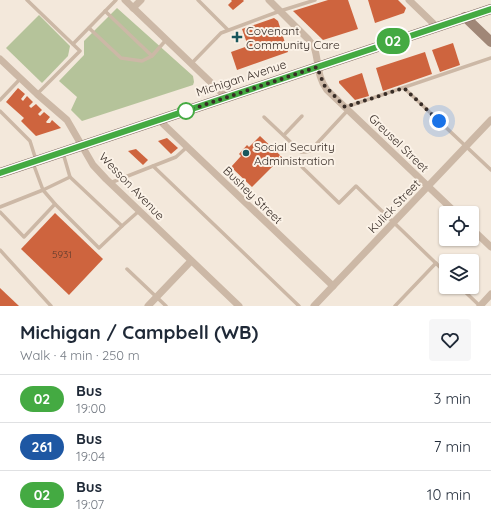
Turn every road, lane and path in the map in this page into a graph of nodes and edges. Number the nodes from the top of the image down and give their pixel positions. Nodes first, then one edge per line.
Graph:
1 (27, 0) edge
2 (116, 0) edge
3 (125, 0) edge
4 (141, 0) edge
5 (198, 0) edge
6 (269, 0) edge
7 (315, 0) edge
8 (409, 0) edge
9 (133, 8) junction
10 (491, 9) edge
11 (105, 11) junction
12 (280, 11) junction
13 (465, 17) junction
14 (437, 27) junction
15 (89, 28) junction
16 (228, 30) junction
17 (166, 40) junction
18 (491, 42) edge
19 (73, 44) junction
20 (152, 56) junction
21 (0, 58) edge
22 (491, 58) edge
23 (191, 64) junction
24 (317, 67) junction
25 (21, 78) junction
26 (404, 88) junction
27 (37, 94) junction
28 (226, 97) junction
29 (0, 100) edge
30 (347, 109) junction
31 (0, 111) edge
32 (302, 116) dead end
33 (264, 117) dead end
34 (159, 120) junction
35 (491, 120) edge
36 (284, 136) junction
37 (82, 146) junction
38 (187, 147) junction
39 (466, 147) junction
40 (62, 152) junction
41 (34, 161) junction
42 (153, 166) junction
43 (302, 167) dead end
44 (491, 170) edge
45 (0, 173) edge
46 (70, 177) junction
47 (110, 183) junction
48 (428, 186) junction
49 (43, 190) junction
50 (55, 204) junction
51 (449, 206) edge
52 (0, 207) edge
53 (140, 211) junction
54 (0, 212) edge
55 (394, 222) junction
56 (122, 226) junction
57 (479, 235) edge
58 (491, 247) edge
59 (0, 250) edge
60 (191, 261) junction
61 (436, 263) junction
62 (439, 266) edge
63 (126, 269) dead end
64 (332, 286) junction
65 (467, 294) edge
66 (491, 294) edge
67 (157, 297) junction
68 (316, 305) edge
69 (51, 306) edge
70 (148, 306) edge
71 (166, 306) edge
72 (239, 306) edge
73 (299, 306) edge
74 (395, 306) edge
75 (480, 306) edge

1 - 19 lane
2 - 11 lane
3 - 9 street
4 - 9 street
5 - 16 lane
6 - 12 street, Greusel Street
7 - 12 lane
8 - 14 street
9 - 17 street
10 - 13 main road, Michigan Avenue
11 - 15 lane
11 - 20 lane
12 - 16 lane
12 - 24 street, Greusel Street
13 - 14 main road, Michigan Avenue
13 - 18 street
14 - 24 main road, Michigan Avenue
15 - 19 lane
15 - 20 lane
16 - 23 lane
17 - 20 lane
17 - 23 street
19 - 27 lane
21 - 25 street, Wesson Avenue
22 - 26 lane
23 - 28 street
24 - 28 main road, Michigan Avenue
24 - 30 street, Greusel Street
25 - 27 street, Wesson Avenue
25 - 29 lane
26 - 30 lane
26 - 39 lane
27 - 37 street, Wesson Avenue
28 - 34 main road, Michigan Avenue
30 - 36 lane
30 - 48 street, Greusel Street
31 - 41 lane
32 - 36 lane
33 - 36 lane
34 - 37 main road, Michigan Avenue
34 - 38 street, Bushey Street
35 - 39 street, Kulick Street
37 - 40 main road, Michigan Avenue
37 - 47 street, Wesson Avenue
38 - 42 lane
38 - 64 street, Bushey Street
39 - 44 lane
39 - 48 street, Kulick Street
40 - 41 main road, Michigan Avenue
40 - 46 lane
41 - 45 main road, Michigan Avenue
41 - 49 lane
42 - 47 lane
42 - 73 lane
43 - 55 lane
46 - 49 lane
46 - 56 lane
47 - 53 street, Wesson Avenue
48 - 51 street, Greusel Street
48 - 55 street, Kulick Street
49 - 50 lane
49 - 52 lane
50 - 54 lane
50 - 56 lane
53 - 56 lane
53 - 60 street, Wesson Avenue
55 - 61 lane
55 - 64 street, Kulick Street
57 - 58 street
59 - 69 lane
60 - 67 street
60 - 72 street, Wesson Avenue
61 - 62 lane
61 - 74 lane
63 - 67 lane
64 - 68 street, Kulick Street
65 - 75 lane
66 - 75 street
67 - 70 street
67 - 71 lane

